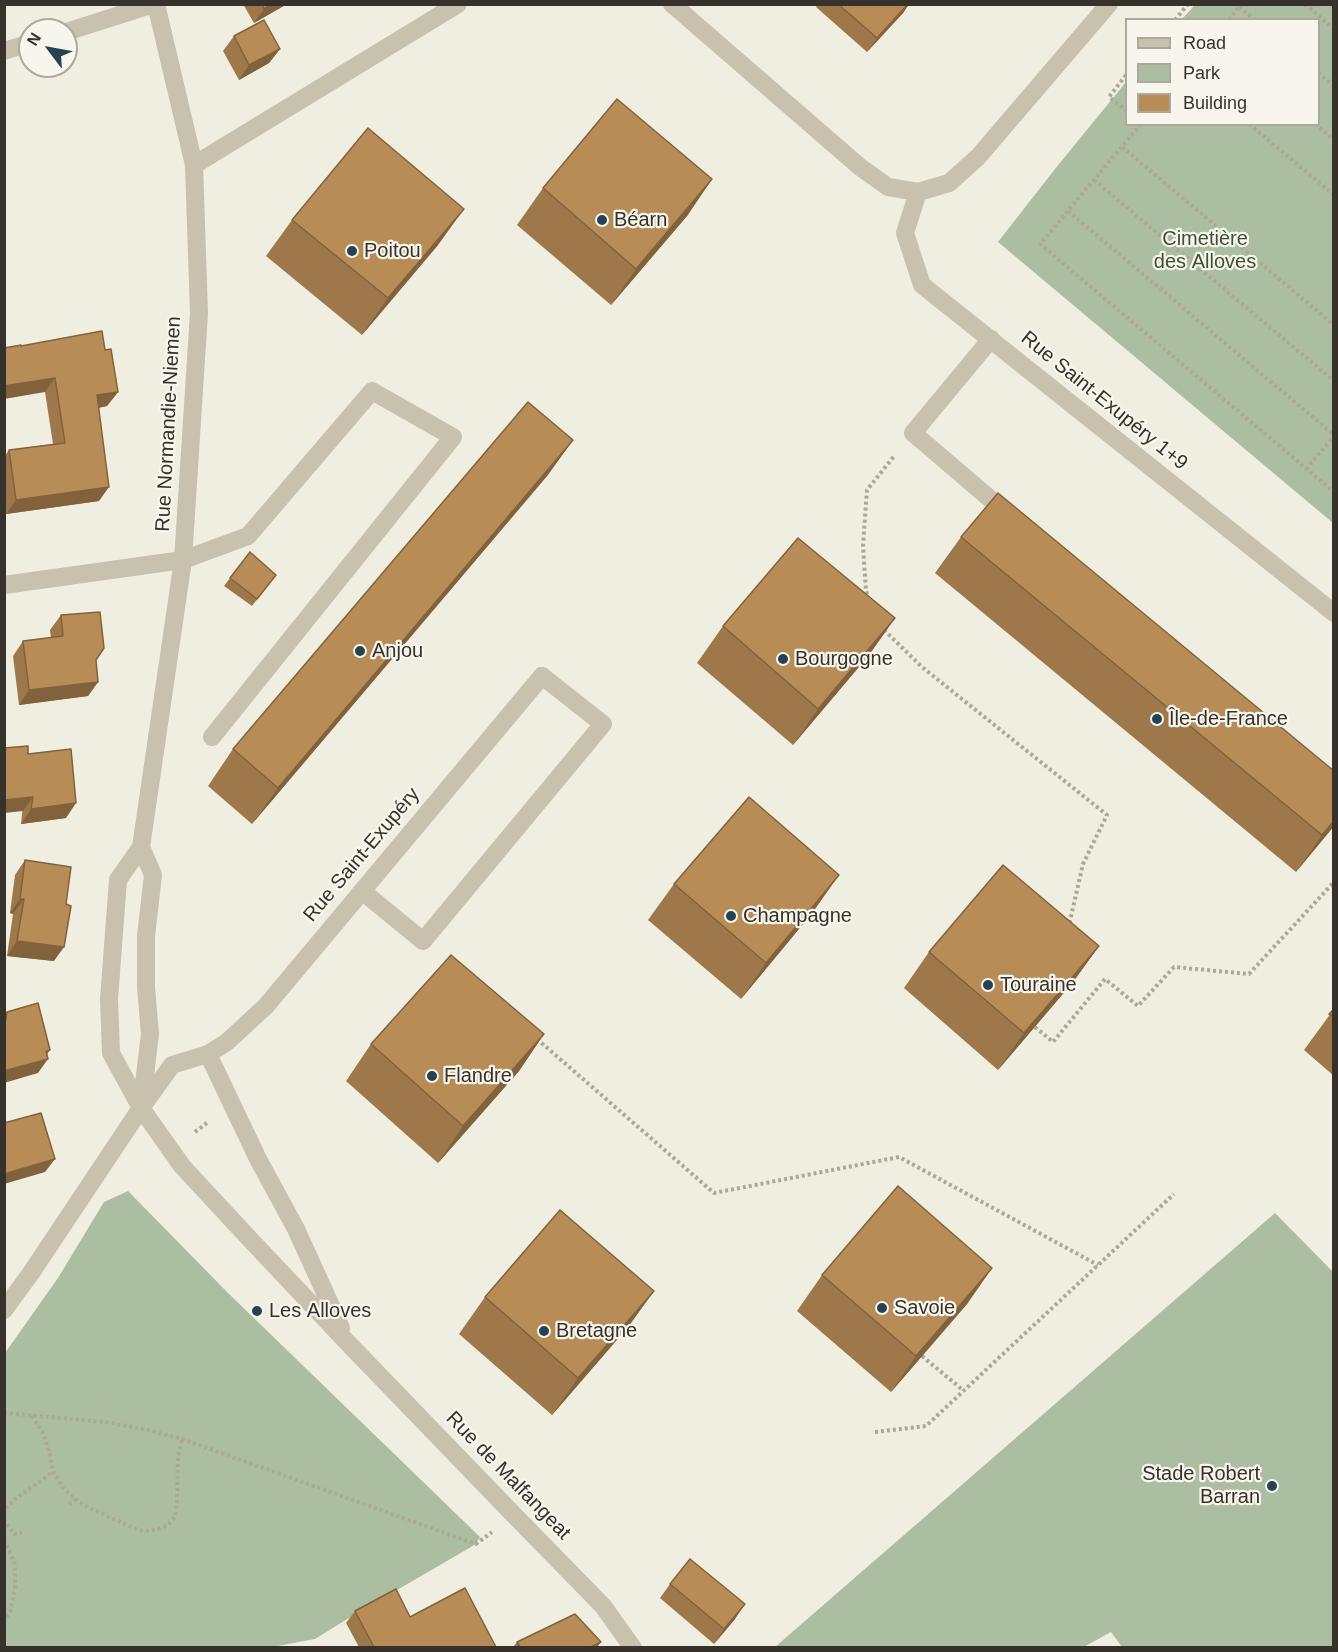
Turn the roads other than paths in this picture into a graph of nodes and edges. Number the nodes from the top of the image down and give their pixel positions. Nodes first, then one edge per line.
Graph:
1 (155, 4) edge
2 (459, 4) edge
3 (672, 4) edge
4 (1109, 4) edge
5 (78, 28) edge
6 (194, 165) junction
7 (918, 192) junction
8 (991, 339) junction
9 (1020, 525) edge
10 (183, 560) junction
11 (4, 585) edge
12 (1334, 613) edge
13 (212, 737) dead end
14 (141, 847) junction
15 (362, 891) junction
16 (208, 1054) junction
17 (141, 1108) junction
18 (4, 1310) edge
19 (346, 1341) junction
20 (633, 1647) edge

1 - 5 street
1 - 6 street, Rue Normandie-Niemen
2 - 6 street
3 - 7 street
4 - 7 street
6 - 10 street, Rue Normandie-Niemen
7 - 8 street, Rue Saint-Exupéry 1+9
8 - 9 street
8 - 12 street, Rue Saint-Exupéry 1+9
10 - 11 street
10 - 13 street
10 - 14 street, Rue Normandie-Niemen
14 - 17 street
14 - 17 street, Rue Normandie-Niemen
15 - 15 street, Rue Saint-Exupéry
15 - 16 street, Rue Saint-Exupéry
16 - 17 street, Rue Saint-Exupéry
16 - 19 street, Rue de Malfangeat
17 - 18 street, Rue Saint-Exupéry
17 - 19 street, Rue de Malfangeat
19 - 20 street, Rue de Malfangeat

